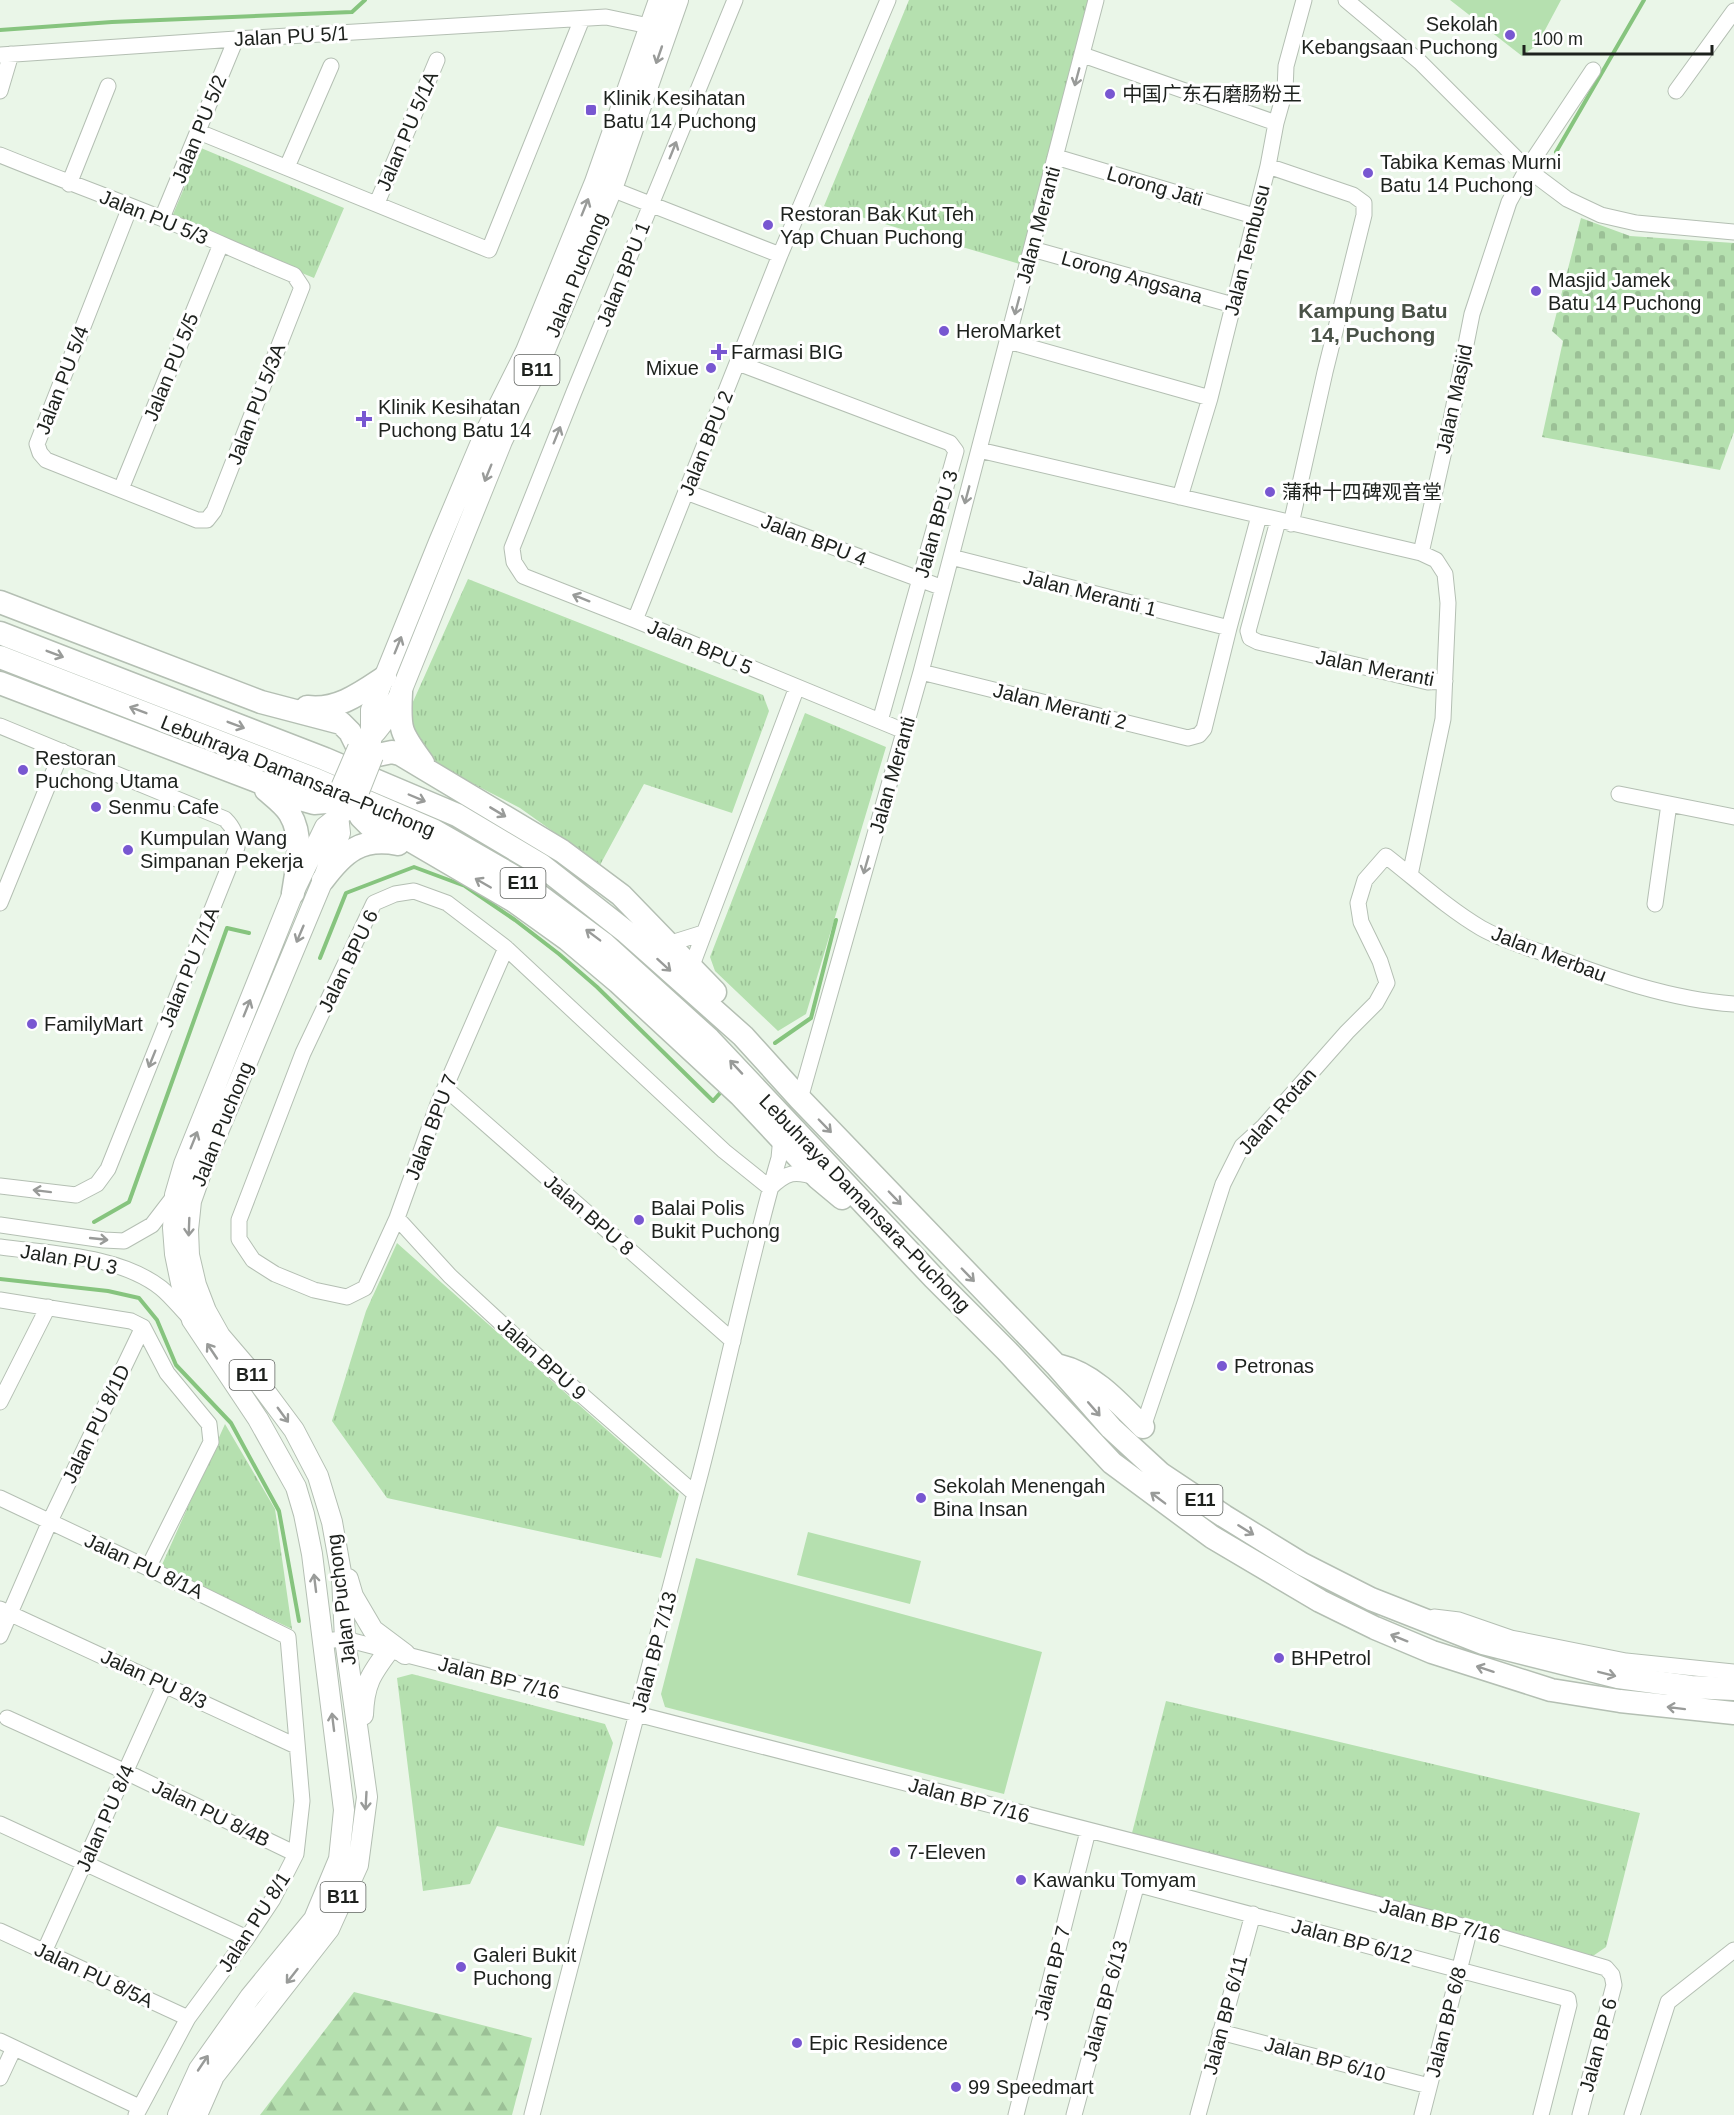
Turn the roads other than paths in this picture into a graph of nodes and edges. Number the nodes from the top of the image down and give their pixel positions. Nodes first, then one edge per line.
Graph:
1 (659, 0) edge
2 (678, 0) edge
3 (735, 0) edge
4 (888, 0) edge
5 (1096, 0) edge
6 (1304, 0) edge
7 (1346, 0) edge
8 (1734, 11) edge
9 (582, 18) junction
10 (649, 26) junction
11 (236, 39) junction
12 (5, 55) edge
13 (1083, 55) junction
14 (437, 60) dead end
15 (332, 66) dead end
16 (1593, 70) dead end
17 (108, 86) dead end
18 (0, 91) edge
19 (1676, 91) dead end
20 (1276, 123) junction
21 (199, 132) junction
22 (0, 155) edge
23 (1056, 157) junction
24 (1268, 166) junction
25 (287, 167) junction
26 (1527, 169) junction
27 (69, 184) junction
28 (603, 186) junction
29 (377, 203) junction
30 (651, 204) junction
31 (130, 207) junction
32 (1254, 216) junction
33 (162, 218) junction
34 (1734, 232) edge
35 (221, 244) junction
36 (1032, 249) junction
37 (780, 255) junction
38 (302, 287) joint
39 (1233, 305) junction
40 (1008, 341) junction
41 (738, 363) junction
42 (1210, 398) junction
43 (979, 450) junction
44 (121, 489) junction
45 (686, 492) junction
46 (1180, 497) junction
47 (1259, 516) junction
48 (207, 520) joint
49 (1284, 522) junction
50 (512, 548) joint
51 (1421, 553) junction
52 (951, 557) junction
53 (920, 580) junction
54 (943, 588) junction
55 (0, 602) edge
56 (635, 620) junction
57 (1228, 628) junction
58 (0, 633) edge
59 (0, 657) edge
60 (921, 672) junction
61 (1445, 681) junction
62 (0, 683) edge
63 (393, 684) junction
64 (797, 687) junction
65 (261, 702) junction
66 (880, 721) junction
67 (0, 726) edge
68 (904, 731) junction
69 (367, 748) junction
70 (62, 751) junction
71 (429, 772) junction
72 (257, 781) junction
73 (1619, 794) dead end
74 (1669, 804) junction
75 (343, 805) junction
76 (1734, 817) edge
77 (432, 853) junction
78 (1386, 856) joint
79 (6, 873) edge
80 (1410, 874) junction
81 (323, 880) junction
82 (293, 893) junction
83 (0, 903) edge
84 (1655, 904) dead end
85 (703, 933) junction
86 (665, 940) junction
87 (506, 948) junction
88 (691, 968) junction
89 (1734, 1004) edge
90 (743, 1036) junction
91 (446, 1088) junction
92 (800, 1099) junction
93 (781, 1137) junction
94 (818, 1178) junction
95 (0, 1186) edge
96 (770, 1188) junction
97 (175, 1195) junction
98 (397, 1218) junction
99 (0, 1225) edge
100 (0, 1247) edge
101 (934, 1278) junction
102 (347, 1297) joint
103 (0, 1300) edge
104 (48, 1307) junction
105 (192, 1320) junction
106 (143, 1327) junction
107 (733, 1341) junction
108 (1056, 1365) junction
109 (0, 1402) edge
110 (1143, 1427) joint
111 (694, 1493) junction
112 (0, 1498) edge
113 (50, 1521) junction
114 (332, 1522) junction
115 (148, 1568) junction
116 (5, 1611) edge
117 (1410, 1614) junction
118 (0, 1636) edge
119 (288, 1637) joint
120 (345, 1639) junction
121 (322, 1641) junction
122 (397, 1652) junction
123 (1734, 1672) edge
124 (165, 1684) junction
125 (1734, 1689) edge
126 (1734, 1713) edge
127 (638, 1714) junction
128 (7, 1718) dead end
129 (296, 1746) junction
130 (363, 1766) junction
131 (126, 1772) junction
132 (0, 1824) edge
133 (1088, 1831) junction
134 (296, 1854) junction
135 (85, 1863) junction
136 (1136, 1887) joint
137 (1253, 1914) junction
138 (1470, 1928) junction
139 (0, 1931) edge
140 (247, 1938) junction
141 (1734, 1950) edge
142 (44, 1952) junction
143 (1459, 1970) junction
144 (1612, 1975) joint
145 (188, 2018) junction
146 (1220, 2032) junction
147 (7, 2045) edge
148 (0, 2078) edge
149 (1429, 2086) junction
150 (138, 2111) edge
151 (178, 2115) edge
152 (197, 2115) edge
153 (532, 2115) edge
154 (1016, 2115) edge
155 (1074, 2115) edge
156 (1198, 2115) edge
157 (1422, 2115) edge
158 (1541, 2115) edge
159 (1580, 2115) edge
160 (1632, 2115) edge

1 - 10 main road, Jalan Puchong / B11
2 -> 28 main road, Jalan Puchong / B11
30 -> 3 street, Jalan BPU 1
4 - 37 street, Jalan BPU 2
5 - 13 street, Jalan Meranti
6 - 20 street, Jalan Tembusu
7 - 26 street
8 - 19 street
9 - 10 street, Jalan PU 5/1
9 - 11 street, Jalan PU 5/1
9 - 29 street
10 - 28 main road, Jalan Puchong / B11
11 - 12 street, Jalan PU 5/1
11 - 21 street, Jalan PU 5/2
12 - 18 street
13 - 20 street
13 -> 23 street, Jalan Meranti
14 - 29 street, Jalan PU 5/1A
15 - 25 street
16 - 26 street, Jalan Masjid
17 - 27 street
20 - 24 street, Jalan Tembusu
21 - 25 street
21 - 33 street, Jalan PU 5/2
22 - 27 street, Jalan PU 5/3
23 - 32 street, Lorong Jati
23 - 36 street, Jalan Meranti
24 - 32 street, Jalan Tembusu
24 - 49 street
25 - 29 street
26 - 34 street
26 - 51 street, Jalan Masjid
27 - 31 street, Jalan PU 5/3
28 - 30 street
28 -> 63 main road, Jalan Puchong / B11
63 -> 28 main road, Jalan Puchong / B11
30 - 37 street
50 -> 30 street, Jalan BPU 1
31 - 33 street, Jalan PU 5/3
31 - 44 street, Jalan PU 5/4
32 - 39 street, Jalan Tembusu
33 - 35 street, Jalan PU 5/3
35 - 38 street, Jalan PU 5/3
35 - 44 street, Jalan PU 5/5
36 - 39 street, Lorong Angsana
36 -> 40 street, Jalan Meranti
37 - 41 street, Jalan BPU 2
38 - 48 street, Jalan PU 5/3A
39 - 42 street, Jalan Tembusu
40 - 42 street
40 - 43 street, Jalan Meranti
41 - 45 street, Jalan BPU 2
41 - 53 street, Jalan BPU 3
42 - 46 street, Jalan Tembusu
43 - 46 street
43 -> 52 street, Jalan Meranti
44 - 48 street, Jalan PU 5/4
45 - 53 street, Jalan BPU 4
45 - 56 street, Jalan BPU 2
46 - 47 street
47 - 49 street
47 - 57 street
49 - 51 street
49 - 61 street, Jalan Meranti
56 -> 50 street, Jalan BPU 5
51 - 61 street
52 - 54 street, Jalan Meranti
52 - 57 street, Jalan Meranti 1
53 - 54 street, Jalan BPU 4
53 - 66 street, Jalan BPU 3
54 - 60 street, Jalan Meranti
55 - 65 highway
56 - 64 street, Jalan BPU 5
57 - 60 street, Jalan Meranti 2
58 -> 90 highway, Lebuhraya Damansara–Puchong / E11
101 -> 59 highway, Lebuhraya Damansara–Puchong / E11
60 - 68 street, Jalan Meranti
61 - 80 street
62 - 72 highway
63 - 65 highway
63 - 69 main road, Jalan Puchong / B11
63 - 71 highway
64 - 66 street, Jalan BPU 5
64 - 85 street
65 - 69 highway
66 - 68 street, Jalan BPU 5
67 - 70 street, Jalan PU 7/1A
68 -> 92 street, Jalan Meranti
69 - 71 highway
69 - 75 main road, Jalan Puchong / B11, bridge
70 - 79 street
70 -> 95 street, Jalan PU 7/1A
71 -> 86 highway
72 - 75 highway
72 - 82 highway
73 - 74 street
74 - 76 street
74 - 84 street
75 - 77 highway
75 - 81 main road, Jalan Puchong / B11
75 - 82 main road, Jalan Puchong / B11
77 - 81 highway
93 -> 77 highway
78 - 80 street, Jalan Merbau
78 - 110 street, Jalan Rotan
79 - 83 street
80 - 89 street, Jalan Merbau
81 -> 114 main road, Jalan Puchong / B11
97 -> 82 main road, Jalan Puchong / B11
85 - 86 street
85 - 88 street
86 - 88 highway
87 - 91 street, Jalan BPU 7
87 - 96 street, Jalan BPU 6
87 - 102 street, Jalan BPU 6
88 - 90 highway
90 - 92 highway, Lebuhraya Damansara–Puchong / E11
91 - 98 street, Jalan BPU 7
91 - 107 street, Jalan BPU 8
92 -> 108 highway, Lebuhraya Damansara–Puchong / E11
93 - 94 highway
93 - 96 street, Jalan BP 7/13
94 - 96 street
94 - 101 highway
96 - 107 street, Jalan BP 7/13
99 -> 97 street, Jalan PU 3
97 - 105 main road, Jalan Puchong / B11
98 - 102 street, Jalan BPU 7
98 - 111 street, Jalan BPU 9
100 - 105 street, Jalan PU 3
126 -> 101 highway, Lebuhraya Damansara–Puchong / E11
103 - 104 street
104 - 106 street
104 - 109 street
121 -> 105 main road, Jalan Puchong / B11
106 - 113 street, Jalan PU 8/1D
106 - 115 street
107 - 111 street, Jalan BP 7/13
108 - 110 highway
108 -> 117 highway, Lebuhraya Damansara–Puchong / E11
111 - 127 street, Jalan BP 7/13
112 - 113 street, Jalan PU 8/1A
113 - 115 street, Jalan PU 8/1A
113 - 116 street, Jalan PU 8/1D
114 - 120 main road, Jalan Puchong / B11
114 - 122 main road
115 - 119 street, Jalan PU 8/1A
116 - 118 street, Jalan PU 8/1D
116 - 124 street, Jalan PU 8/3
117 - 123 street
117 -> 125 highway, Lebuhraya Damansara–Puchong / E11
119 - 129 street, Jalan PU 8/1
120 - 121 street, Jalan BP 7/16
120 - 122 street, Jalan BP 7/16
120 - 130 main road, Jalan Puchong / B11
151 -> 121 main road, Jalan Puchong / B11
122 - 127 street, Jalan BP 7/16
122 - 130 main road
124 - 129 street, Jalan PU 8/3
124 - 131 street, Jalan PU 8/4
127 - 133 street, Jalan BP 7/16
127 - 153 street, Jalan BP 7/13
128 - 131 street, Jalan PU 8/4B
129 - 134 street, Jalan PU 8/1
130 -> 152 main road, Jalan Puchong / B11
131 - 134 street, Jalan PU 8/4B
131 - 135 street, Jalan PU 8/4
132 - 135 street
133 - 138 street, Jalan BP 7/16
133 - 154 street, Jalan BP 7
134 - 140 street, Jalan PU 8/1
135 - 140 street
135 - 142 street, Jalan PU 8/4
136 - 137 street, Jalan BP 6/12
136 - 155 street, Jalan BP 6/13
137 - 143 street, Jalan BP 6/12
137 - 146 street, Jalan BP 6/11
138 - 143 street, Jalan BP 6/8
138 - 144 street, Jalan BP 7/16
139 - 142 street, Jalan PU 8/5A
140 - 145 street, Jalan PU 8/1
141 - 160 street
142 - 145 street, Jalan PU 8/5A
143 - 149 street, Jalan BP 6/8
143 - 158 street, Jalan BP 6/12
144 - 159 street, Jalan BP 6
145 - 150 street, Jalan PU 8/1
146 - 149 street, Jalan BP 6/10
146 - 156 street, Jalan BP 6/11
147 - 148 street
147 - 150 street
149 - 157 street, Jalan BP 6/8

